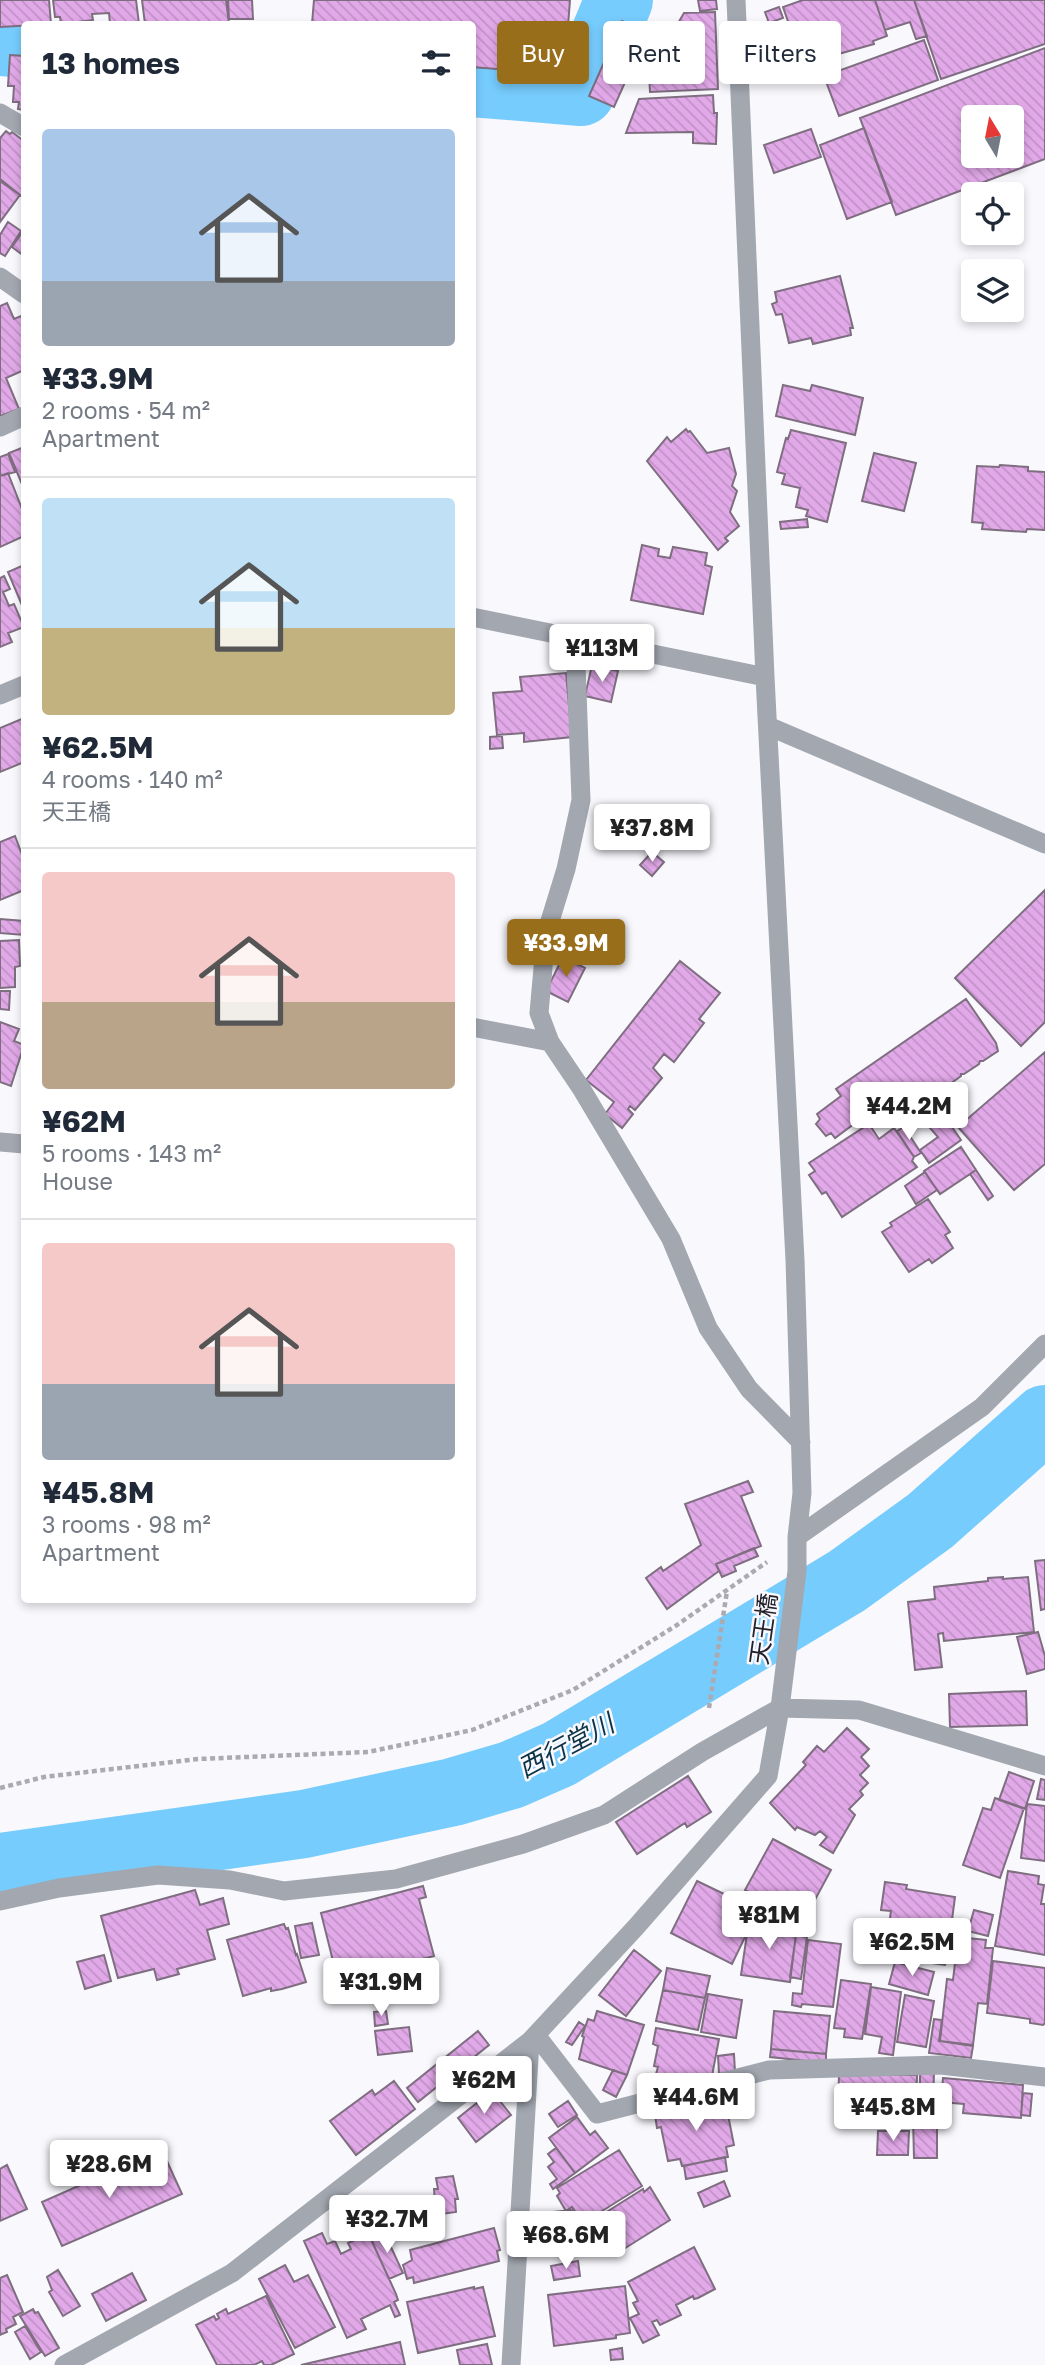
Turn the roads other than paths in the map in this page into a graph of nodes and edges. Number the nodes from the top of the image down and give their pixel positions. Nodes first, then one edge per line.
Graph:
1 (736, 0) edge
2 (0, 113) edge
3 (21, 125) edge
4 (0, 277) edge
5 (21, 292) edge
6 (21, 417) edge
7 (0, 427) edge
8 (476, 618) edge
9 (575, 637) junction
10 (765, 677) junction
11 (21, 686) edge
12 (0, 695) edge
13 (768, 726) junction
14 (1045, 844) edge
15 (476, 1028) edge
16 (550, 1042) junction
17 (0, 1142) edge
18 (21, 1144) edge
19 (1045, 1344) edge
20 (801, 1442) junction
21 (797, 1537) junction
22 (780, 1701) junction
23 (1045, 1766) edge
24 (0, 1901) edge
25 (533, 2038) junction
26 (1045, 2077) edge
27 (64, 2365) edge
28 (511, 2365) edge

1 - 10 street, 天王橋
2 - 3 street
4 - 5 street
6 - 7 street
8 - 9 street
9 - 10 street
9 - 16 street
10 - 13 street, 天王橋
11 - 12 street
13 - 14 street
13 - 20 street, 天王橋
15 - 16 street
16 - 20 street
17 - 18 street
19 - 21 street
20 - 21 street, 天王橋
21 - 22 street, 天王橋
22 - 23 street
22 - 24 street
22 - 25 street, 天王橋
25 - 26 street
25 - 27 street, 天王橋
25 - 28 street

